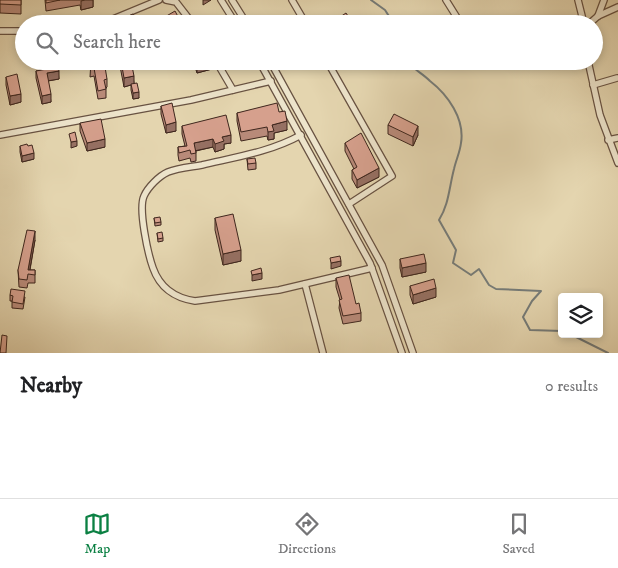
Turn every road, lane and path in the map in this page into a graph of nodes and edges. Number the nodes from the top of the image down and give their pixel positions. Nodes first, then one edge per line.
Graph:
1 (159, 0) edge
2 (166, 0) edge
3 (221, 0) edge
4 (232, 0) edge
5 (292, 0) edge
6 (446, 0) edge
7 (578, 0) edge
8 (604, 0) edge
9 (618, 7) edge
10 (123, 15) edge
11 (186, 15) edge
12 (230, 15) edge
13 (241, 15) edge
14 (301, 15) edge
15 (455, 15) edge
16 (582, 15) edge
17 (598, 15) edge
18 (600, 15) edge
19 (0, 31) edge
20 (15, 31) edge
21 (222, 70) edge
22 (264, 70) edge
23 (275, 70) edge
24 (332, 70) edge
25 (590, 70) edge
26 (617, 78) dead end
27 (271, 81) junction
28 (593, 85) junction
29 (234, 90) junction
30 (0, 135) edge
31 (301, 135) junction
32 (618, 138) edge
33 (608, 140) junction
34 (618, 164) edge
35 (349, 204) junction
36 (372, 268) junction
37 (305, 284) junction
38 (322, 353) edge
39 (402, 353) edge
40 (413, 353) edge

1 - 10 street
2 - 11 street
3 - 12 street
4 - 13 street
5 - 14 street
6 - 15 street
7 - 16 street
8 - 17 street
9 - 18 street
19 - 20 street
21 - 29 street
22 - 27 street
23 - 35 street
24 - 35 street
25 - 28 street
26 - 28 street
27 - 29 street
27 - 31 street
28 - 33 street
29 - 30 street
31 - 36 street
31 - 37 street
32 - 33 street
33 - 34 street
35 - 40 street
36 - 37 street
36 - 39 street
37 - 38 street

